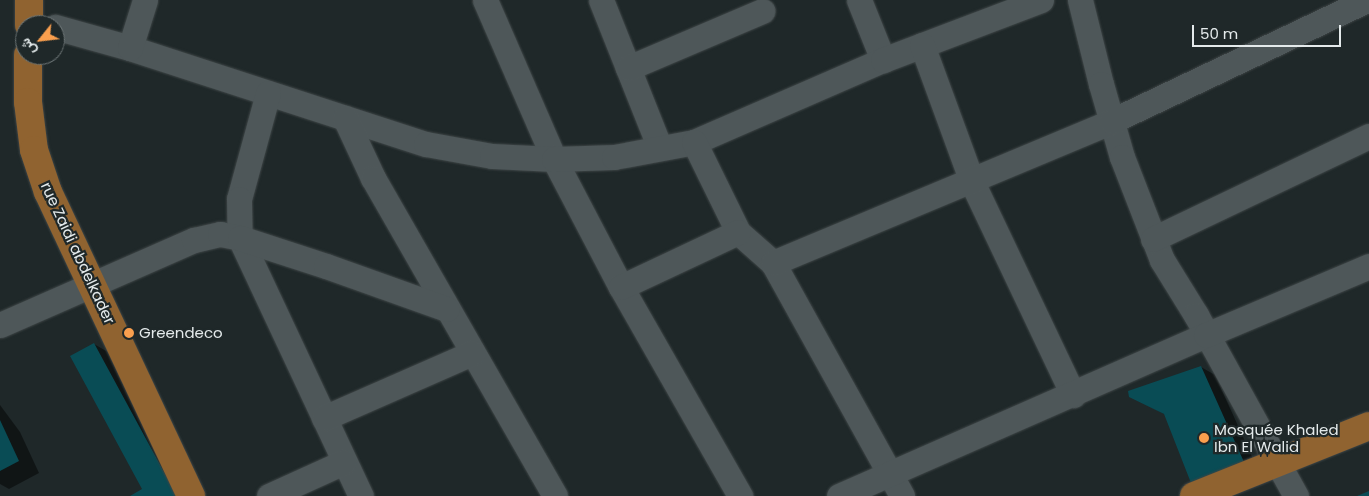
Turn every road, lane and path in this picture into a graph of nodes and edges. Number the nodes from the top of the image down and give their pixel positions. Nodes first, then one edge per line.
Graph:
1 (145, 0) edge
2 (485, 0) edge
3 (601, 0) edge
4 (859, 0) edge
5 (1041, 0) edge
6 (1080, 0) edge
7 (1366, 6) edge
8 (762, 11) dead end
9 (65, 30) edge
10 (922, 45) junction
11 (130, 48) junction
12 (883, 60) junction
13 (28, 65) edge
14 (628, 68) junction
15 (268, 93) junction
16 (345, 118) junction
17 (1112, 121) junction
18 (1369, 136) edge
19 (694, 142) junction
20 (660, 148) junction
21 (554, 159) junction
22 (972, 182) junction
23 (738, 232) junction
24 (240, 238) junction
25 (1153, 239) junction
26 (773, 263) junction
27 (1369, 266) edge
28 (92, 284) junction
29 (621, 287) junction
30 (446, 310) junction
31 (0, 325) edge
32 (1206, 335) junction
33 (472, 353) junction
34 (1073, 395) junction
35 (324, 418) junction
36 (1369, 426) edge
37 (344, 462) junction
38 (1276, 462) junction
39 (891, 474) junction
40 (191, 496) edge
41 (269, 496) edge
42 (361, 496) edge
43 (555, 496) edge
44 (740, 496) edge
45 (839, 496) edge
46 (902, 496) edge
47 (1194, 496) edge
48 (1296, 496) edge

1 - 11 street
2 - 21 street
3 - 14 street
4 - 12 street
5 - 10 street
6 - 17 street
7 - 17 street
8 - 14 street
9 - 11 street
10 - 12 street
10 - 22 street
11 - 15 street
12 - 19 street
13 - 28 main road, rue Zaidi abdelkader
14 - 20 street
15 - 16 street
15 - 24 street
16 - 21 street
16 - 30 street
17 - 22 street
17 - 25 street
18 - 25 street
19 - 20 street
19 - 23 street
20 - 21 street
21 - 29 street
22 - 26 street
22 - 34 street
23 - 26 street
23 - 29 street
24 - 28 street
24 - 30 street
24 - 35 street
25 - 32 street
26 - 39 street
27 - 32 street
28 - 31 street
28 - 40 main road, rue Zaidi abdelkader
29 - 44 street
30 - 33 street
32 - 34 street
32 - 38 street
33 - 35 street
33 - 43 street
34 - 39 street
35 - 37 street
36 - 38 main road
37 - 41 street
37 - 42 street
38 - 47 main road
38 - 48 street
39 - 45 street
39 - 46 street

